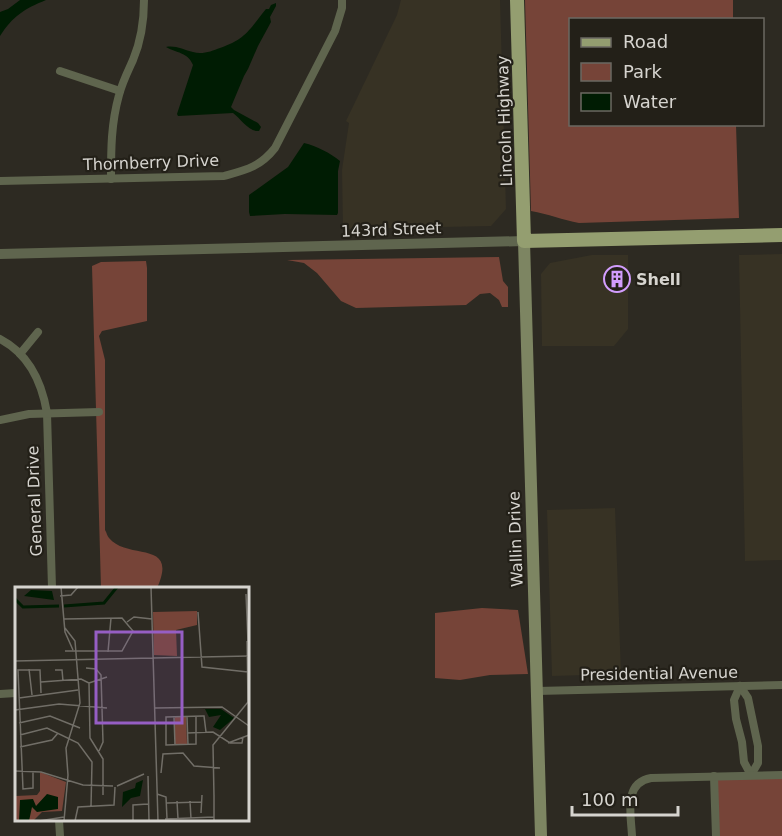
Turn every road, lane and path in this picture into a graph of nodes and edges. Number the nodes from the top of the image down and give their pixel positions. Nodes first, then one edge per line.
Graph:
1 (144, 0) edge
2 (342, 0) edge
3 (517, 0) edge
4 (60, 71) dead end
5 (120, 91) junction
6 (111, 179) junction
7 (0, 181) edge
8 (782, 236) edge
9 (524, 242) junction
10 (0, 254) edge
11 (38, 332) dead end
12 (0, 339) edge
13 (20, 354) junction
14 (99, 412) dead end
15 (47, 413) junction
16 (0, 420) edge
17 (52, 587) edge
18 (782, 685) edge
19 (740, 686) junction
20 (537, 691) junction
21 (15, 693) edge
22 (0, 694) edge
23 (782, 775) edge
24 (714, 776) junction
25 (752, 776) junction
26 (59, 821) edge
27 (60, 836) edge
28 (541, 836) edge
29 (632, 836) edge
30 (716, 836) edge

1 - 5 street
2 - 6 street, Thornberry Drive
3 - 9 main road, Lincoln Highway
4 - 5 street
5 - 6 street
6 - 7 street, Thornberry Drive
8 - 9 main road, 143rd Street
9 - 10 street, 143rd Street
9 - 20 main road, Wallin Drive
11 - 13 street
12 - 13 street, General Drive
13 - 15 street, General Drive
14 - 15 street
15 - 16 street
15 - 17 street, General Drive
18 - 19 street, Presidential Avenue
19 - 20 street, Presidential Avenue
19 - 25 street
19 - 25 street
20 - 28 main road, Wallin Drive
21 - 22 street
23 - 25 street
24 - 25 street
24 - 29 street
24 - 30 street
26 - 27 street

